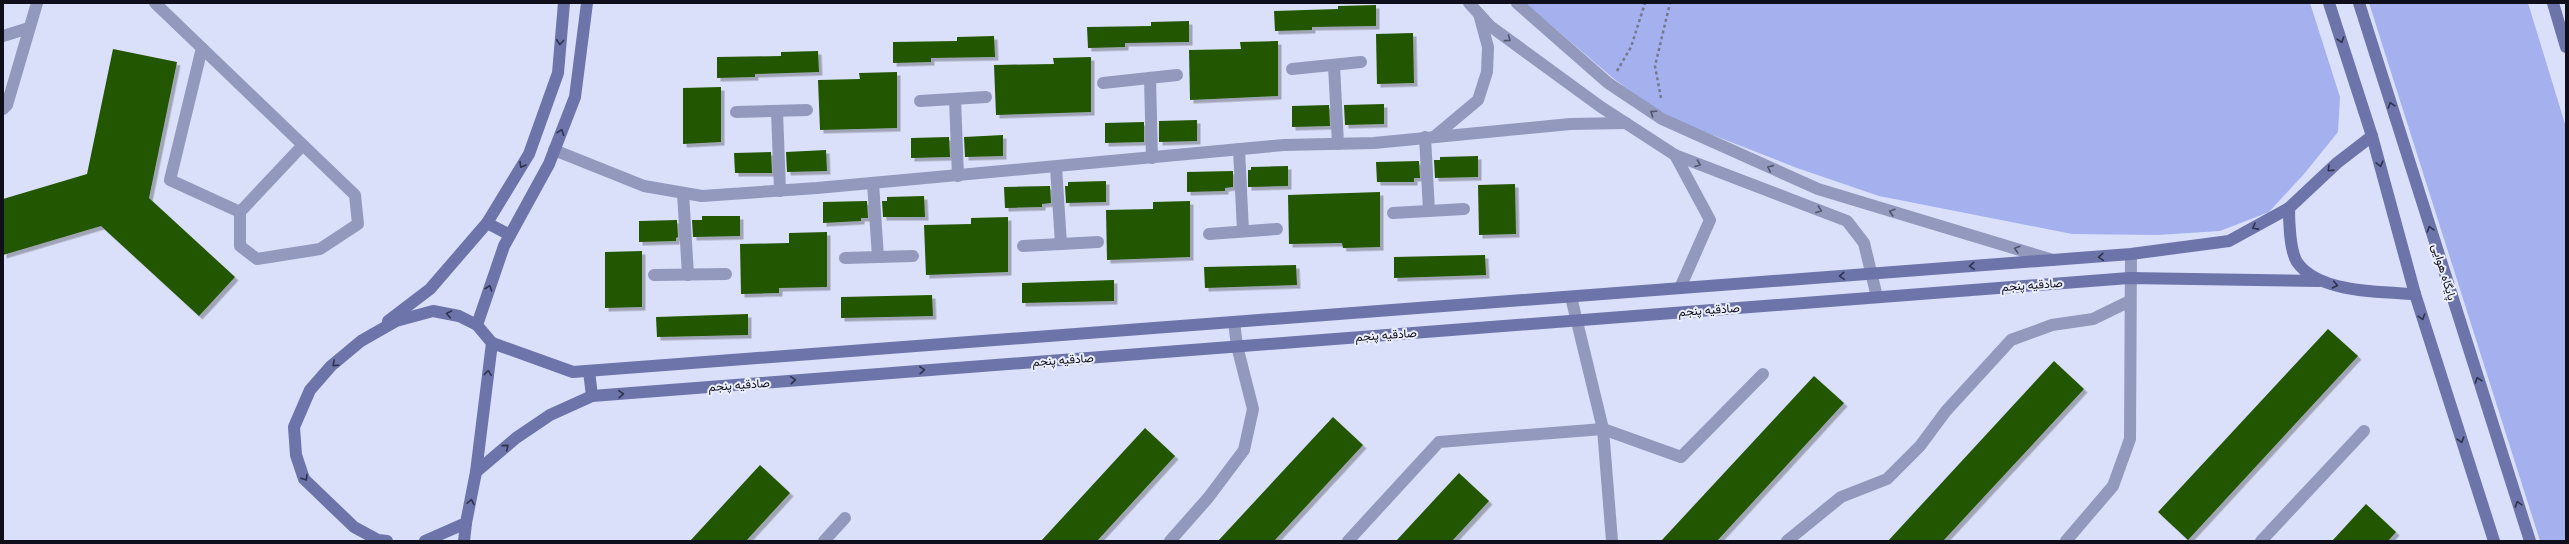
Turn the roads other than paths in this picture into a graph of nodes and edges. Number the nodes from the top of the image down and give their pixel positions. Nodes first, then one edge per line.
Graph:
1 (37, 3) edge
2 (155, 3) edge
3 (564, 3) edge
4 (588, 3) edge
5 (1469, 3) edge
6 (1517, 3) edge
7 (2329, 3) edge
8 (2359, 3) edge
9 (2552, 3) edge
10 (1479, 13) junction
11 (29, 28) junction
12 (3, 36) edge
13 (2566, 47) edge
14 (202, 48) junction
15 (1361, 62) dead end
16 (1334, 65) junction
17 (1292, 69) dead end
18 (1177, 75) dead end
19 (1150, 78) junction
20 (1103, 83) dead end
21 (986, 97) dead end
22 (955, 99) junction
23 (920, 100) dead end
24 (3, 109) edge
25 (777, 110) junction
26 (807, 110) dead end
27 (736, 112) dead end
28 (1626, 123) junction
29 (2372, 136) junction
30 (1430, 137) junction
31 (1338, 144) junction
32 (303, 145) junction
33 (554, 150) junction
34 (1239, 150) junction
35 (1674, 155) junction
36 (1152, 158) junction
37 (1056, 167) junction
38 (958, 176) junction
39 (873, 183) junction
40 (780, 191) junction
41 (683, 193) junction
42 (2289, 208) junction
43 (1464, 209) dead end
44 (1429, 211) junction
45 (240, 212) junction
46 (1393, 213) dead end
47 (487, 224) junction
48 (1277, 229) dead end
49 (1243, 231) junction
50 (1209, 234) dead end
51 (510, 235) junction
52 (1098, 242) dead end
53 (1061, 244) junction
54 (1023, 246) dead end
55 (2131, 254) junction
56 (913, 256) dead end
57 (878, 257) junction
58 (845, 258) dead end
59 (2054, 260) junction
60 (726, 274) dead end
61 (1871, 274) junction
62 (654, 275) dead end
63 (688, 275) junction
64 (2129, 278) junction
65 (2319, 281) junction
66 (1680, 288) junction
67 (2415, 294) junction
68 (1571, 297) junction
69 (1877, 297) junction
70 (2130, 301) junction
71 (1576, 320) junction
72 (1234, 322) junction
73 (477, 325) junction
74 (361, 341) junction
75 (492, 343) junction
76 (1237, 346) junction
77 (589, 371) junction
78 (1763, 374) dead end
79 (592, 396) junction
80 (1604, 429) junction
81 (2364, 431) dead end
82 (476, 472) junction
83 (845, 518) dead end
84 (466, 523) junction
85 (381, 541) edge
86 (425, 541) edge
87 (464, 541) edge
88 (824, 541) edge
89 (1170, 541) edge
90 (1348, 541) edge
91 (1612, 541) edge
92 (1787, 541) edge
93 (2066, 541) edge
94 (2261, 541) edge
95 (2494, 541) edge
96 (2530, 541) edge

1 - 11 street
2 - 14 street
3 -> 47 street
33 -> 4 street
5 - 10 street
59 -> 6 street
7 -> 29 street
96 -> 8 street, پایگاه هوایی
9 - 13 street
10 -> 28 street
10 - 30 street
11 - 12 street
11 - 24 street
14 - 32 street
14 - 45 street
15 - 16 street
16 - 17 street
16 - 31 street
18 - 19 street
19 - 20 street
19 - 36 street
21 - 22 street
22 - 23 street
22 - 38 street
25 - 26 street
25 - 27 street
25 - 40 street
28 - 30 street
28 - 35 street
29 -> 42 street, صادقیه پنجم
29 -> 67 street
30 - 31 street
30 - 44 street
31 - 34 street
32 - 45 street
32 - 45 street
33 - 41 street
33 - 51 street
34 - 36 street
34 - 49 street
35 -> 61 street
35 - 66 street
36 - 37 street
37 - 38 street
37 - 53 street
38 - 39 street
39 - 40 street
39 - 57 street
40 - 41 street
41 - 63 street
42 -> 55 street, صادقیه پنجم
42 - 65 street
43 - 44 street
44 - 46 street
47 - 51 street
47 - 74 street
48 - 49 street
49 - 50 street
73 -> 51 street
52 - 53 street
53 - 54 street
55 -> 59 street, صادقیه پنجم
55 - 64 street
56 - 57 street
57 - 58 street
59 -> 61 street, صادقیه پنجم
60 - 63 street
61 -> 66 street, صادقیه پنجم
61 - 69 street
62 - 63 street
64 - 65 street, صادقیه پنجم
64 - 69 street, صادقیه پنجم
64 - 70 street
65 -> 67 street, صادقیه پنجم
66 - 68 street, صادقیه پنجم
67 -> 95 street
68 - 71 street
68 - 72 street, صادقیه پنجم
69 - 71 street, صادقیه پنجم
70 - 92 street
70 - 93 street
71 - 76 street, صادقیه پنجم
71 - 80 street
72 - 76 street
72 - 77 street, صادقیه پنجم
73 -> 74 street
73 - 75 street
74 -> 85 street
75 - 77 street, صادقیه پنجم
82 -> 75 street
79 -> 76 street, صادقیه پنجم
76 - 89 street
77 - 79 street
78 - 80 street
82 -> 79 street, صادقیه پنجم
80 - 90 street
80 - 91 street
81 - 94 street
84 -> 82 street
83 - 88 street
84 - 86 street
84 - 87 street

